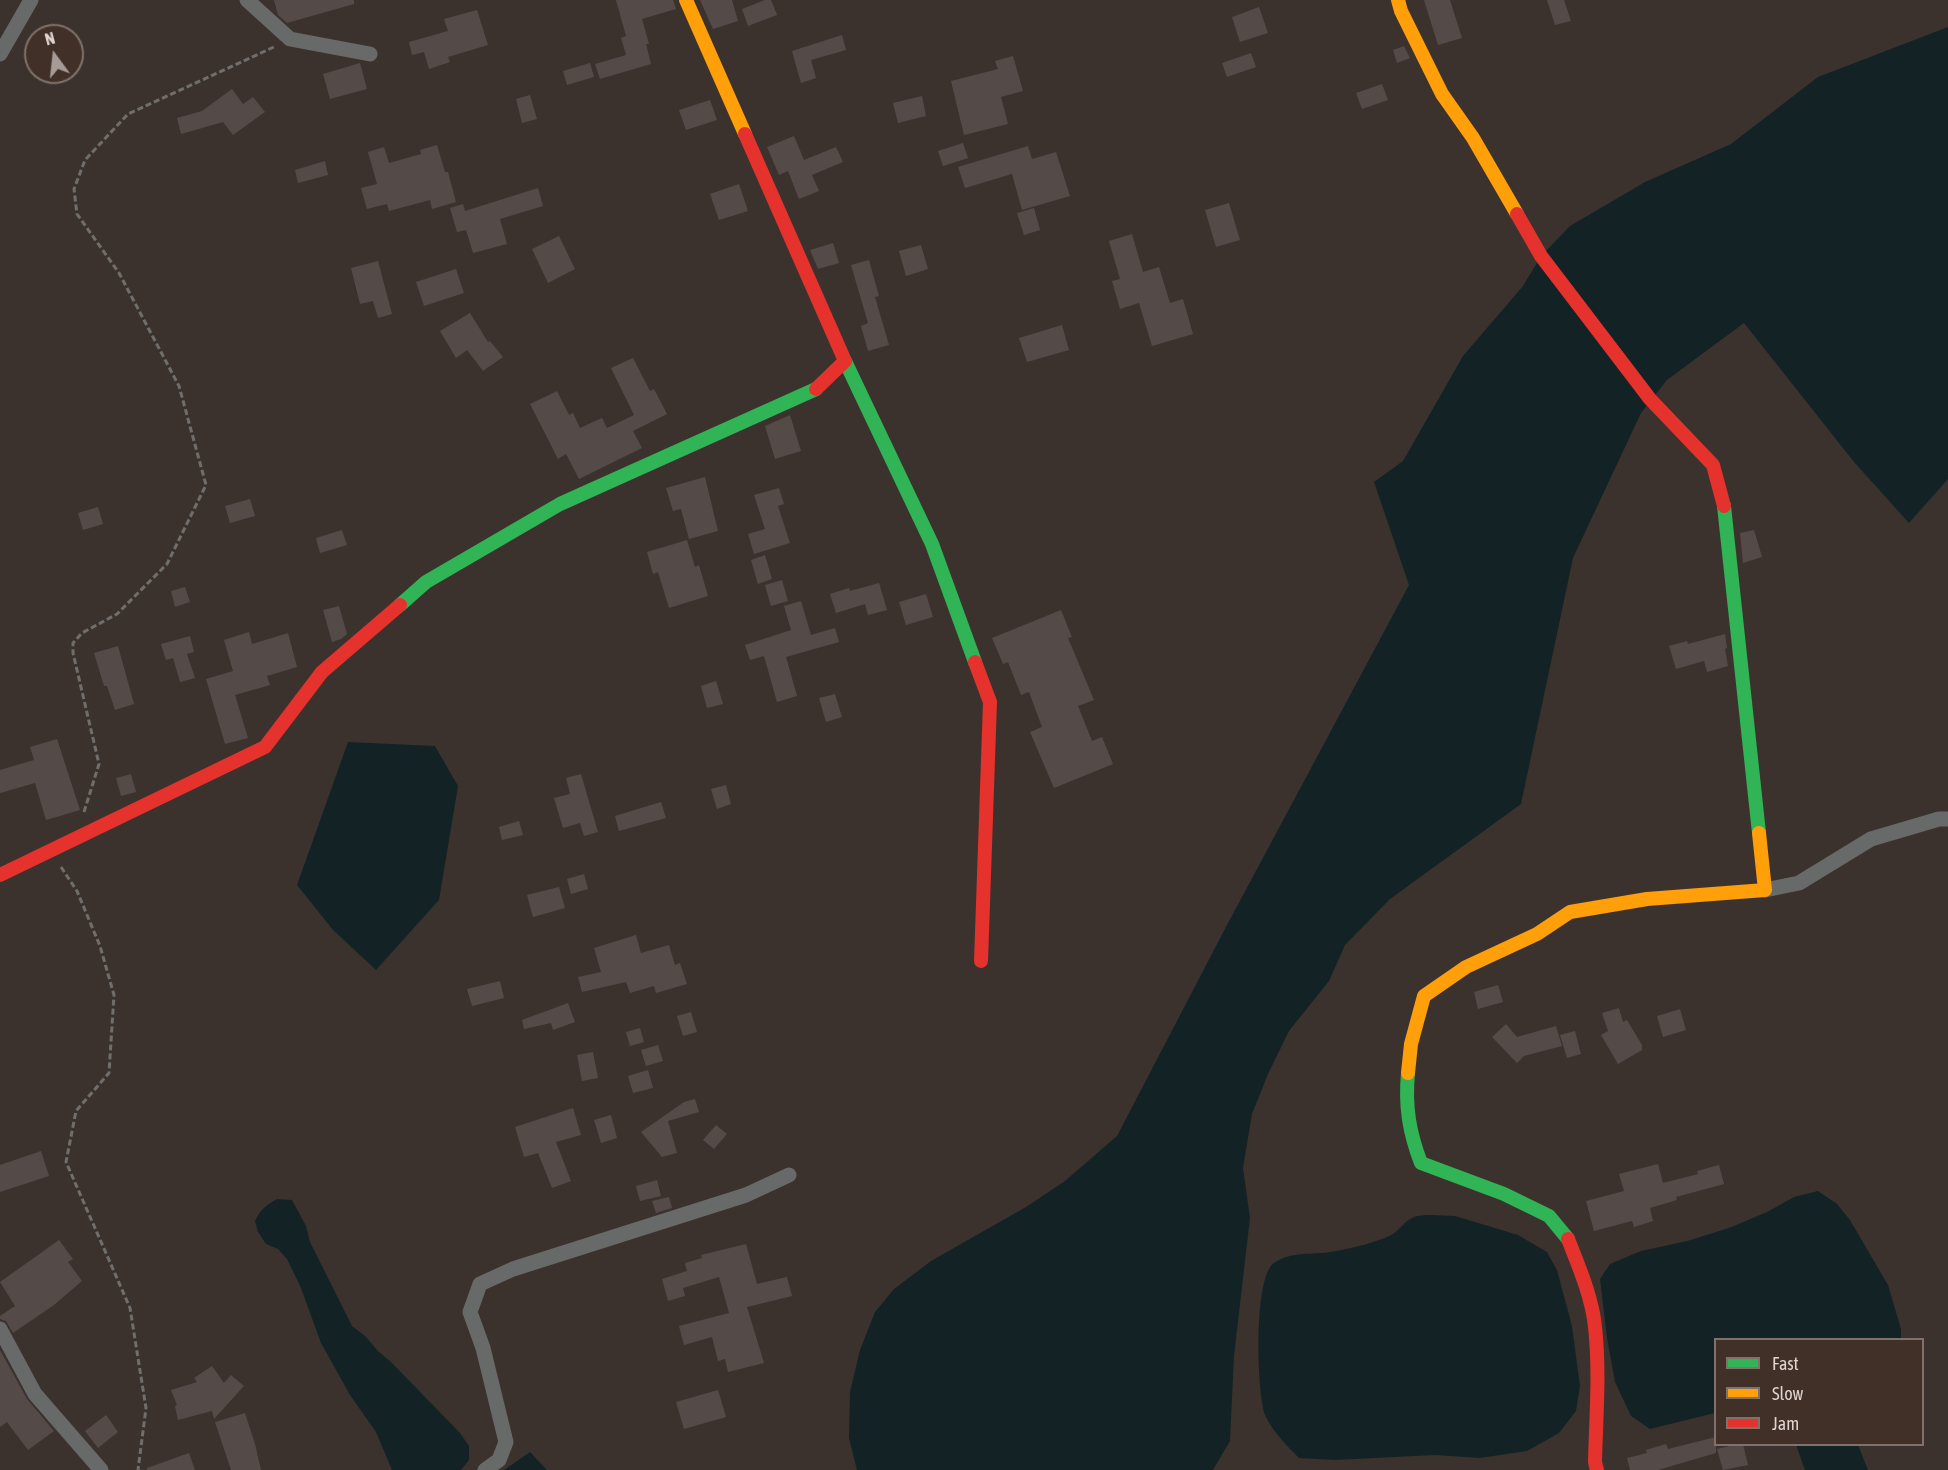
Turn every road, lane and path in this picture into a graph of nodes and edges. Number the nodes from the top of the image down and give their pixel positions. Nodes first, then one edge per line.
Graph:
1 (31, 0) edge
2 (247, 0) edge
3 (686, 0) edge
4 (1398, 0) edge
5 (290, 39) junction
6 (0, 54) edge
7 (370, 54) dead end
8 (845, 361) junction
9 (81, 819) dead end
10 (1948, 819) edge
11 (50, 849) junction
12 (0, 874) edge
13 (1765, 890) junction
14 (981, 961) dead end
15 (789, 1175) dead end
16 (0, 1329) edge
17 (100, 1470) edge
18 (138, 1470) edge
19 (485, 1470) edge
20 (1597, 1470) edge

1 - 6 street
2 - 5 street
3 - 8 street
4 - 13 street
5 - 7 street
5 - 9 path
8 - 11 street
8 - 14 street
10 - 13 street
11 - 12 street
11 - 18 path
13 - 20 street
15 - 19 street
16 - 17 street

